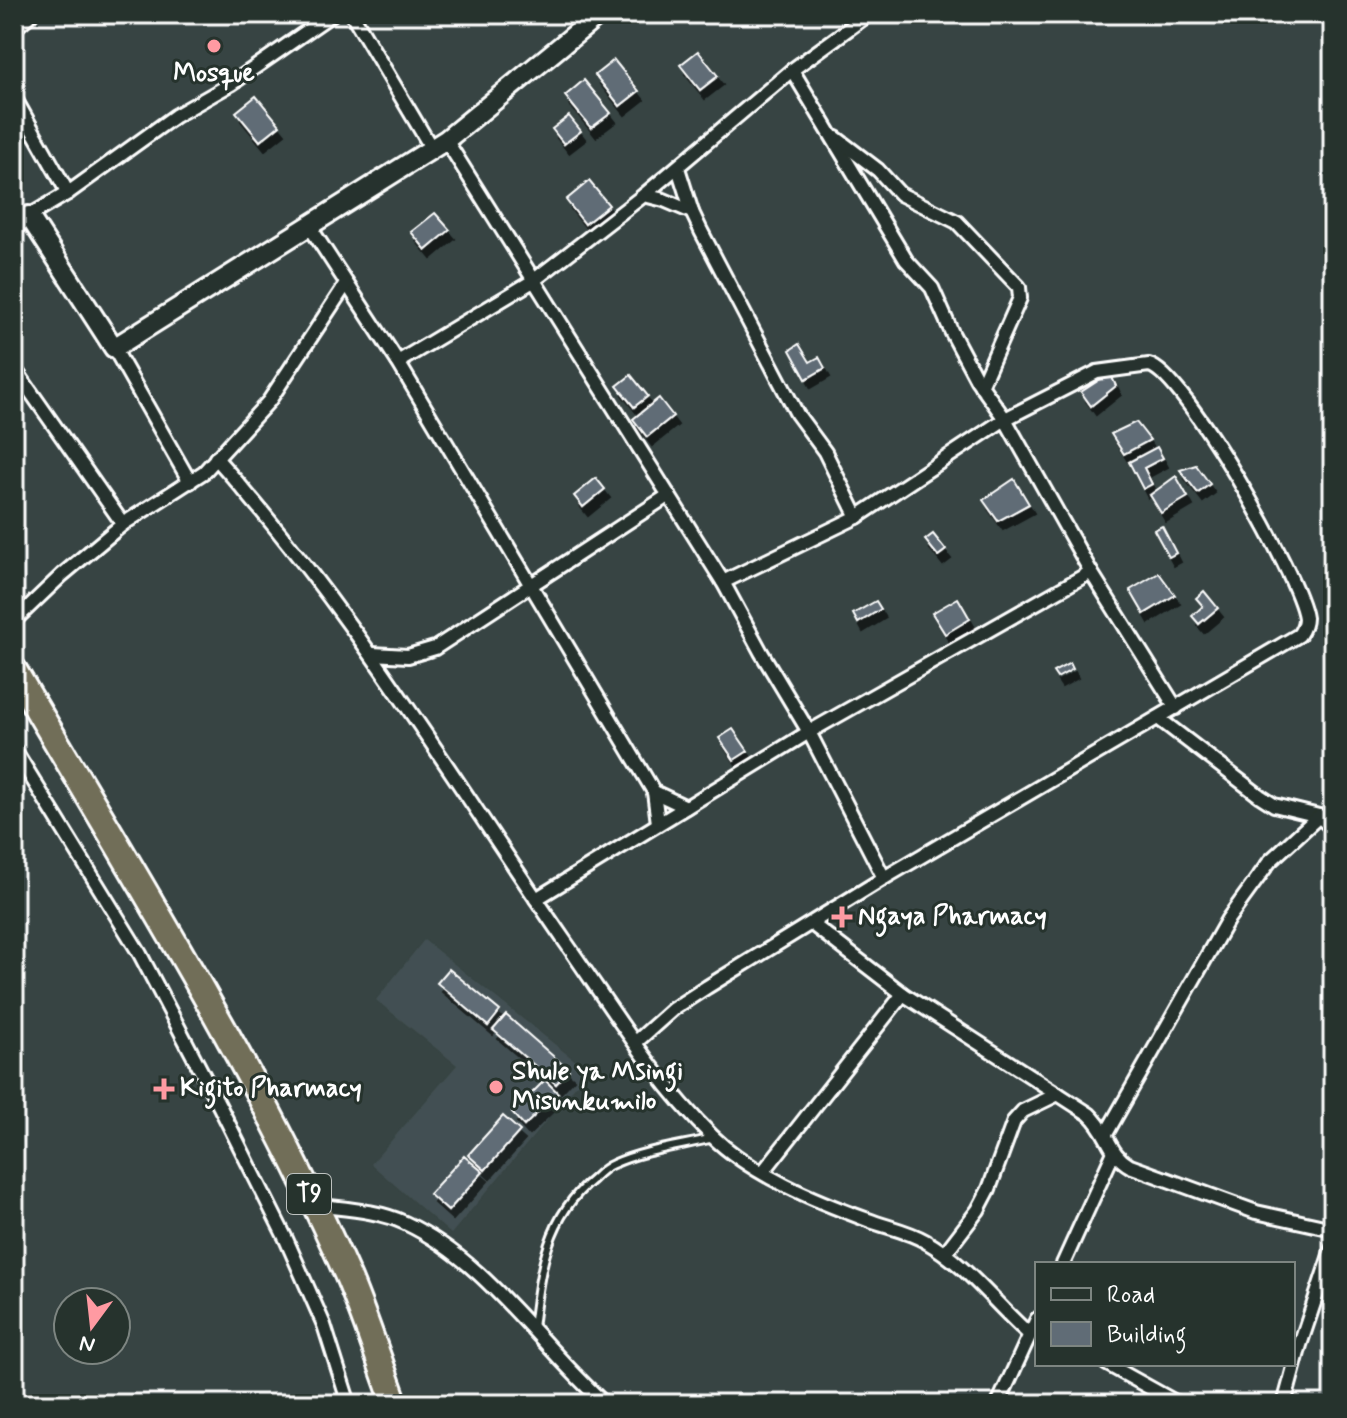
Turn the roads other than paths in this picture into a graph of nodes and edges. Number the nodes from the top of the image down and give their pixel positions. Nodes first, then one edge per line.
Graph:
1 (31, 14) edge
2 (332, 14) edge
3 (352, 14) edge
4 (600, 14) edge
5 (869, 14) edge
6 (14, 29) edge
7 (792, 70) junction
8 (14, 97) edge
9 (830, 133) junction
10 (439, 145) junction
11 (678, 168) junction
12 (68, 193) junction
13 (644, 195) junction
14 (692, 212) junction
15 (21, 220) edge
16 (310, 227) junction
17 (533, 281) junction
18 (346, 284) junction
19 (114, 348) junction
20 (398, 362) junction
21 (14, 368) edge
22 (981, 386) junction
23 (1005, 419) junction
24 (216, 458) junction
25 (190, 482) junction
26 (669, 495) junction
27 (857, 517) junction
28 (123, 524) junction
29 (1091, 572) junction
30 (723, 582) junction
31 (531, 587) junction
32 (14, 621) edge
33 (372, 654) junction
34 (14, 670) edge
35 (1176, 708) junction
36 (1158, 718) junction
37 (809, 732) junction
38 (14, 749) edge
39 (654, 792) junction
40 (686, 807) junction
41 (1319, 816) junction
42 (658, 823) junction
43 (1333, 829) edge
44 (884, 878) junction
45 (536, 899) junction
46 (812, 924) junction
47 (903, 994) junction
48 (636, 1042) junction
49 (1058, 1094) junction
50 (1106, 1134) junction
51 (714, 1138) junction
52 (1113, 1154) junction
53 (763, 1172) junction
54 (314, 1205) junction
55 (1333, 1229) edge
56 (1333, 1246) edge
57 (945, 1253) junction
58 (1064, 1262) edge
59 (1035, 1324) edge
60 (533, 1328) junction
61 (1030, 1335) junction
62 (1295, 1363) edge
63 (1111, 1366) edge
64 (1294, 1366) edge
65 (349, 1404) edge
66 (395, 1404) edge
67 (605, 1404) edge
68 (998, 1404) edge
69 (1179, 1404) edge
70 (1284, 1404) edge

1 - 6 street
2 - 12 street
3 - 10 street
4 - 10 street
5 - 7 street
7 - 9 street
7 - 11 street
8 - 12 street
9 - 22 street
9 - 22 street
10 - 16 street
10 - 17 street
11 - 13 street
11 - 14 street
12 - 15 street
13 - 14 street
13 - 17 street
14 - 27 street
15 - 19 street
16 - 18 street
16 - 19 street
17 - 20 street
17 - 26 street
18 - 20 street
18 - 24 street
19 - 25 street
20 - 31 street
21 - 28 street
22 - 23 street
23 - 27 street
23 - 29 street
23 - 35 street
24 - 25 street
24 - 33 street
25 - 28 street
26 - 30 street
26 - 31 street
27 - 30 street
28 - 32 street
29 - 35 street
29 - 37 street
30 - 37 street
31 - 33 street
31 - 39 street
33 - 45 street
34 - 54 highway, T9
35 - 36 street
36 - 41 street
36 - 44 street
37 - 40 street
37 - 44 street
38 - 65 street
39 - 40 street
39 - 42 street
40 - 42 street
41 - 43 street
41 - 50 street
42 - 45 street
44 - 46 street
45 - 48 street
46 - 47 street
46 - 48 street
47 - 49 street
47 - 53 street
48 - 51 street
49 - 50 street
49 - 57 street
50 - 52 street
51 - 53 street
51 - 60 lane
52 - 55 street
52 - 58 street
53 - 57 street
54 - 60 street
54 - 66 highway, T9
56 - 62 street
57 - 61 street
59 - 61 street
60 - 67 street
61 - 68 street
63 - 69 street
64 - 70 street

